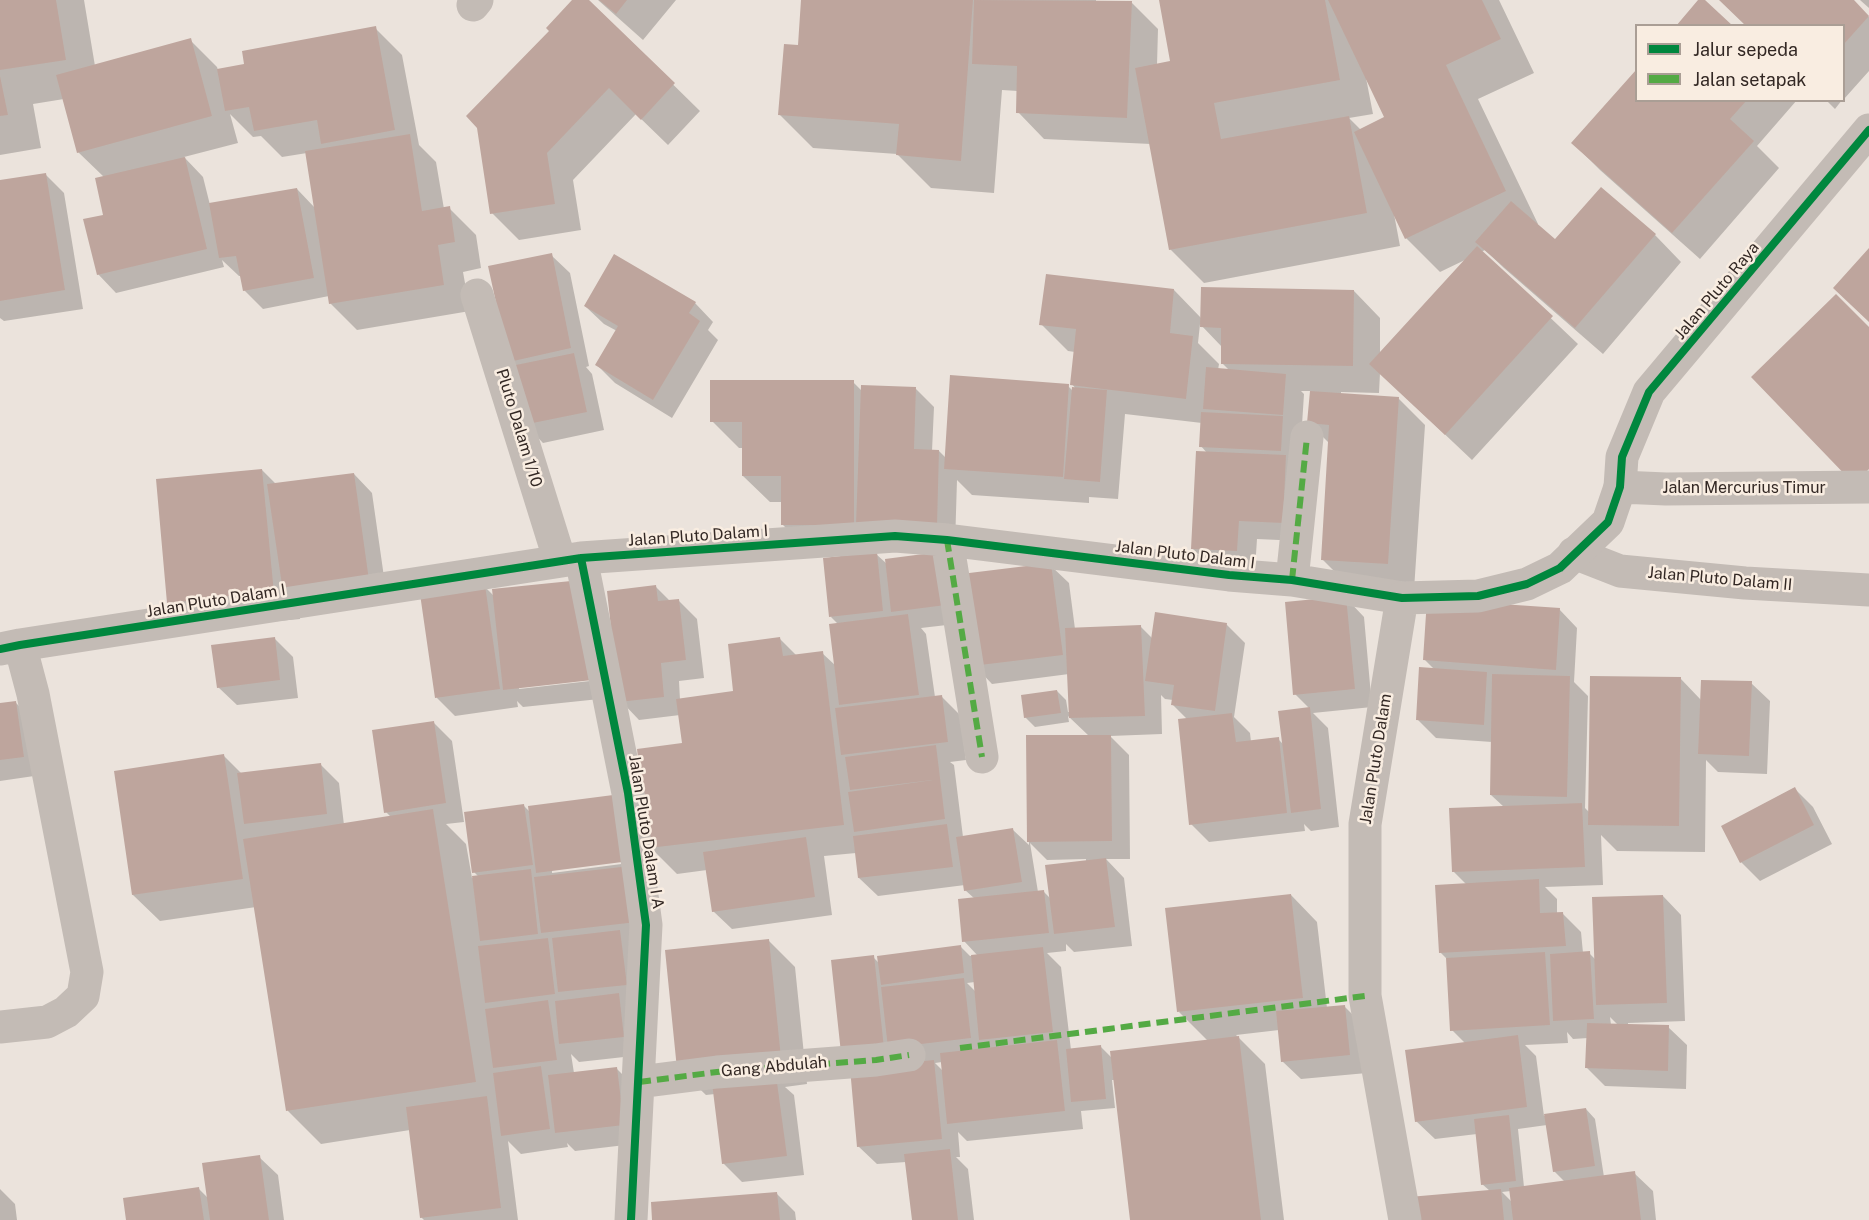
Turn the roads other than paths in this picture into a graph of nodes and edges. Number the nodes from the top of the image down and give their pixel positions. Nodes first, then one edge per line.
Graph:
1 (1869, 130) edge
2 (477, 295) dead end
3 (1307, 437) dead end
4 (1620, 487) junction
5 (1869, 487) edge
6 (947, 540) junction
7 (1574, 553) junction
8 (570, 560) junction
9 (1292, 580) junction
10 (1869, 590) edge
11 (1402, 598) junction
12 (10, 647) edge
13 (982, 757) dead end
14 (0, 1027) edge
15 (909, 1055) dead end
16 (639, 1082) junction
17 (631, 1220) edge
18 (1405, 1220) edge

1 - 4 street, Jalan Pluto Raya
2 - 8 street, Pluto Dalam 1/10
3 - 9 street
4 - 5 street, Jalan Mercurius Timur
4 - 7 street
6 - 8 street, Jalan Pluto Dalam I
6 - 9 street, Jalan Pluto Dalam I
6 - 13 street
7 - 10 street, Jalan Pluto Dalam II
7 - 11 street
8 - 12 street, Jalan Pluto Dalam I
8 - 16 street, Jalan Pluto Dalam I A
9 - 11 street, Jalan Pluto Dalam I
11 - 18 street, Jalan Pluto Dalam
12 - 14 street
15 - 16 street, Gang Abdulah
16 - 17 street, Jalan Pluto Dalam I A

